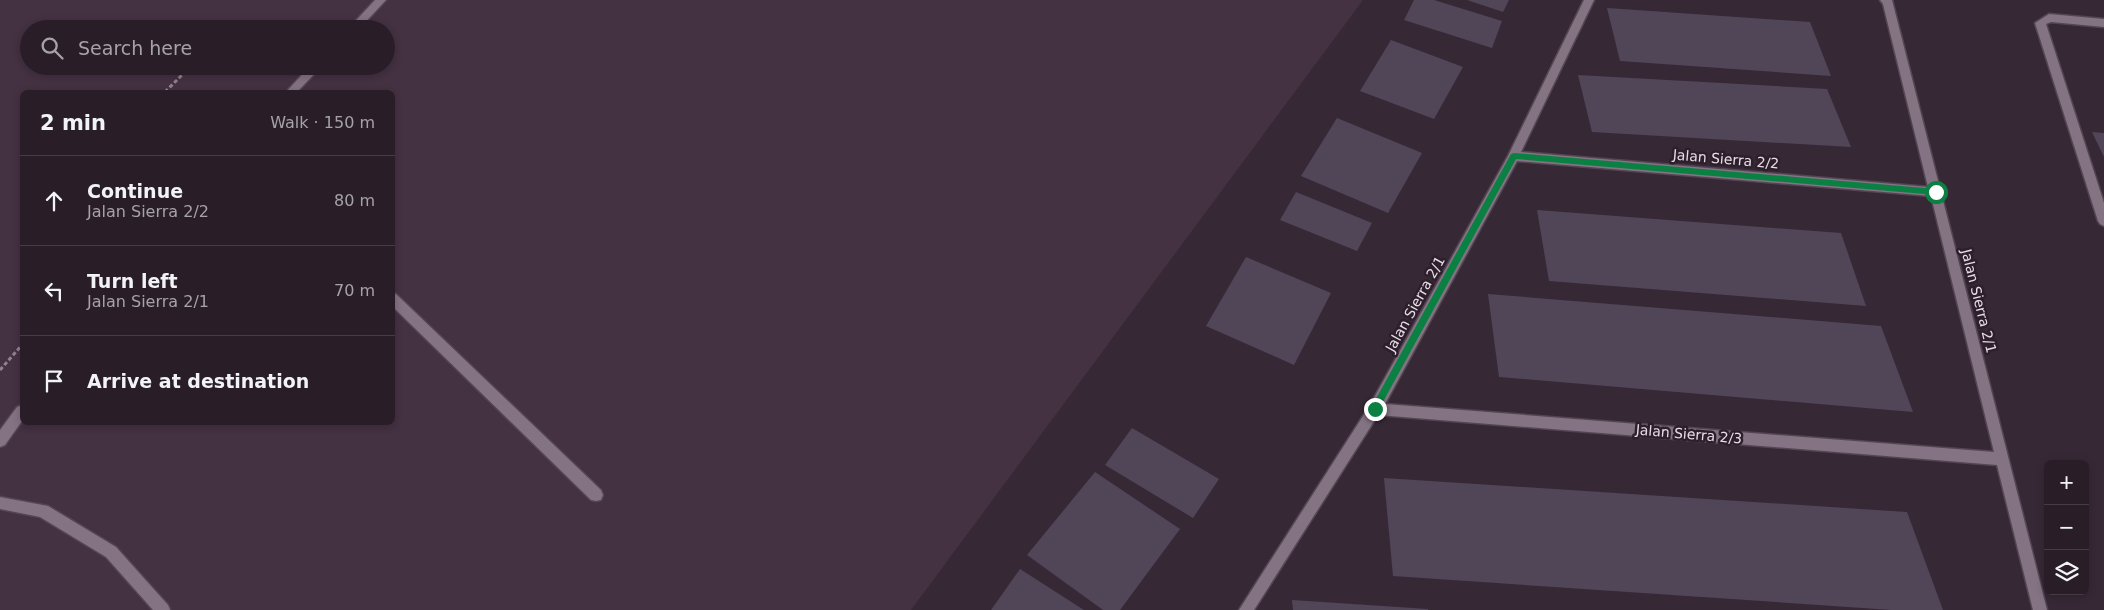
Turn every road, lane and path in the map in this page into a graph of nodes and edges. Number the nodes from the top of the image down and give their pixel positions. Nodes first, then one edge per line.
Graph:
1 (381, 0) edge
2 (1589, 0) edge
3 (1885, 0) edge
4 (362, 20) edge
5 (2104, 23) edge
6 (182, 75) edge
7 (308, 75) edge
8 (167, 90) edge
9 (293, 90) edge
10 (1514, 156) junction
11 (1936, 192) junction
12 (2104, 221) edge
13 (395, 301) edge
14 (20, 347) edge
15 (0, 370) edge
16 (1375, 409) junction
17 (20, 414) edge
18 (0, 441) edge
19 (2003, 459) junction
20 (596, 495) dead end
21 (0, 504) edge
22 (162, 610) edge
23 (1246, 610) edge
24 (2040, 610) edge

1 - 4 street
2 - 10 street, Jalan Sierra 2/1
3 - 11 street, Jalan Sierra 2/1
5 - 12 street
6 - 8 path
7 - 9 street
10 - 11 street, Jalan Sierra 2/2
10 - 16 street, Jalan Sierra 2/1
11 - 19 street, Jalan Sierra 2/1
13 - 20 street
14 - 15 path
16 - 19 street, Jalan Sierra 2/3
16 - 23 street, Jalan Sierra 2/1
17 - 18 street
19 - 24 street, Jalan Sierra 2/1
21 - 22 street

